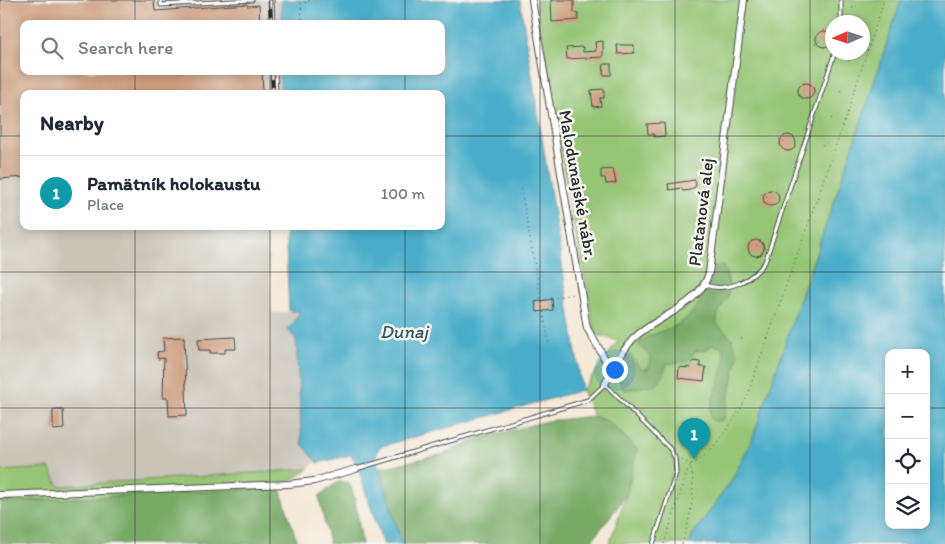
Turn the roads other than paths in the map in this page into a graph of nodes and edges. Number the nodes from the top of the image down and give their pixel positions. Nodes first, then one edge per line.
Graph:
1 (161, 0) edge
2 (252, 0) edge
3 (272, 0) edge
4 (532, 0) edge
5 (744, 0) edge
6 (841, 0) edge
7 (841, 15) edge
8 (273, 20) edge
9 (832, 60) edge
10 (275, 75) edge
11 (276, 90) edge
12 (705, 285) junction
13 (615, 367) junction
14 (604, 384) junction
15 (356, 469) joint
16 (0, 495) edge
17 (653, 544) edge

1 - 2 lane
3 - 8 lane
4 - 13 street, Malodunajské nábr.
5 - 12 street, Platanová alej
6 - 7 lane
9 - 12 lane
10 - 11 lane
12 - 13 street, Platanová alej
13 - 14 street, Platanová alej
14 - 15 lane
14 - 17 lane
15 - 16 street

